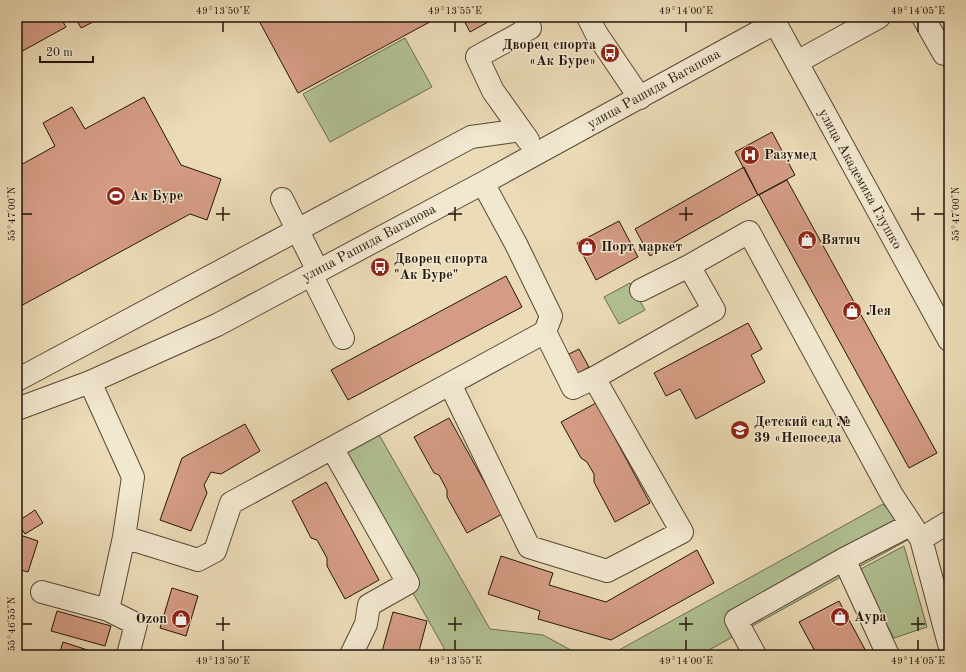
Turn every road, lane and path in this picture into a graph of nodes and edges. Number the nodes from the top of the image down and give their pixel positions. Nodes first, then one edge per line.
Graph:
1 (524, 17) edge
2 (588, 17) edge
3 (879, 17) edge
4 (923, 17) edge
5 (774, 20) edge
6 (944, 54) dead end
7 (797, 62) junction
8 (640, 98) junction
9 (521, 130) junction
10 (538, 153) junction
11 (483, 183) junction
12 (282, 199) dead end
13 (298, 231) junction
14 (689, 266) junction
15 (315, 273) junction
16 (641, 290) dead end
17 (545, 332) junction
18 (948, 334) edge
19 (343, 338) dead end
20 (594, 378) junction
21 (17, 380) edge
22 (90, 382) junction
23 (450, 384) junction
24 (17, 409) edge
25 (332, 448) junction
26 (949, 522) edge
27 (915, 532) junction
28 (124, 537) junction
29 (844, 559) junction
30 (42, 592) dead end
31 (108, 610) junction
32 (949, 644) edge
33 (128, 655) edge
34 (351, 655) edge
35 (755, 655) edge
36 (888, 655) edge

1 - 9 street
2 - 8 street
3 - 7 street
4 - 6 street
5 - 7 street, улица Академика Глушко
5 - 8 street, улица Рашида Вагапова
7 - 18 street, улица Академика Глушко
8 - 10 street, улица Рашида Вагапова
9 - 10 street
9 - 13 street
10 - 11 street, улица Рашида Вагапова
11 - 15 street, улица Рашида Вагапова
11 - 17 street
12 - 13 street
13 - 15 street
13 - 21 street
14 - 16 street
14 - 20 street
14 - 27 street
15 - 19 street
15 - 22 street, улица Рашида Вагапова
17 - 20 street
17 - 23 street
20 - 23 street
22 - 24 street, улица Рашида Вагапова
22 - 28 street
23 - 25 street
25 - 28 street
25 - 34 street
26 - 27 street
27 - 29 street
27 - 32 street
28 - 31 street
29 - 35 street
29 - 36 street
30 - 31 street
31 - 33 street

